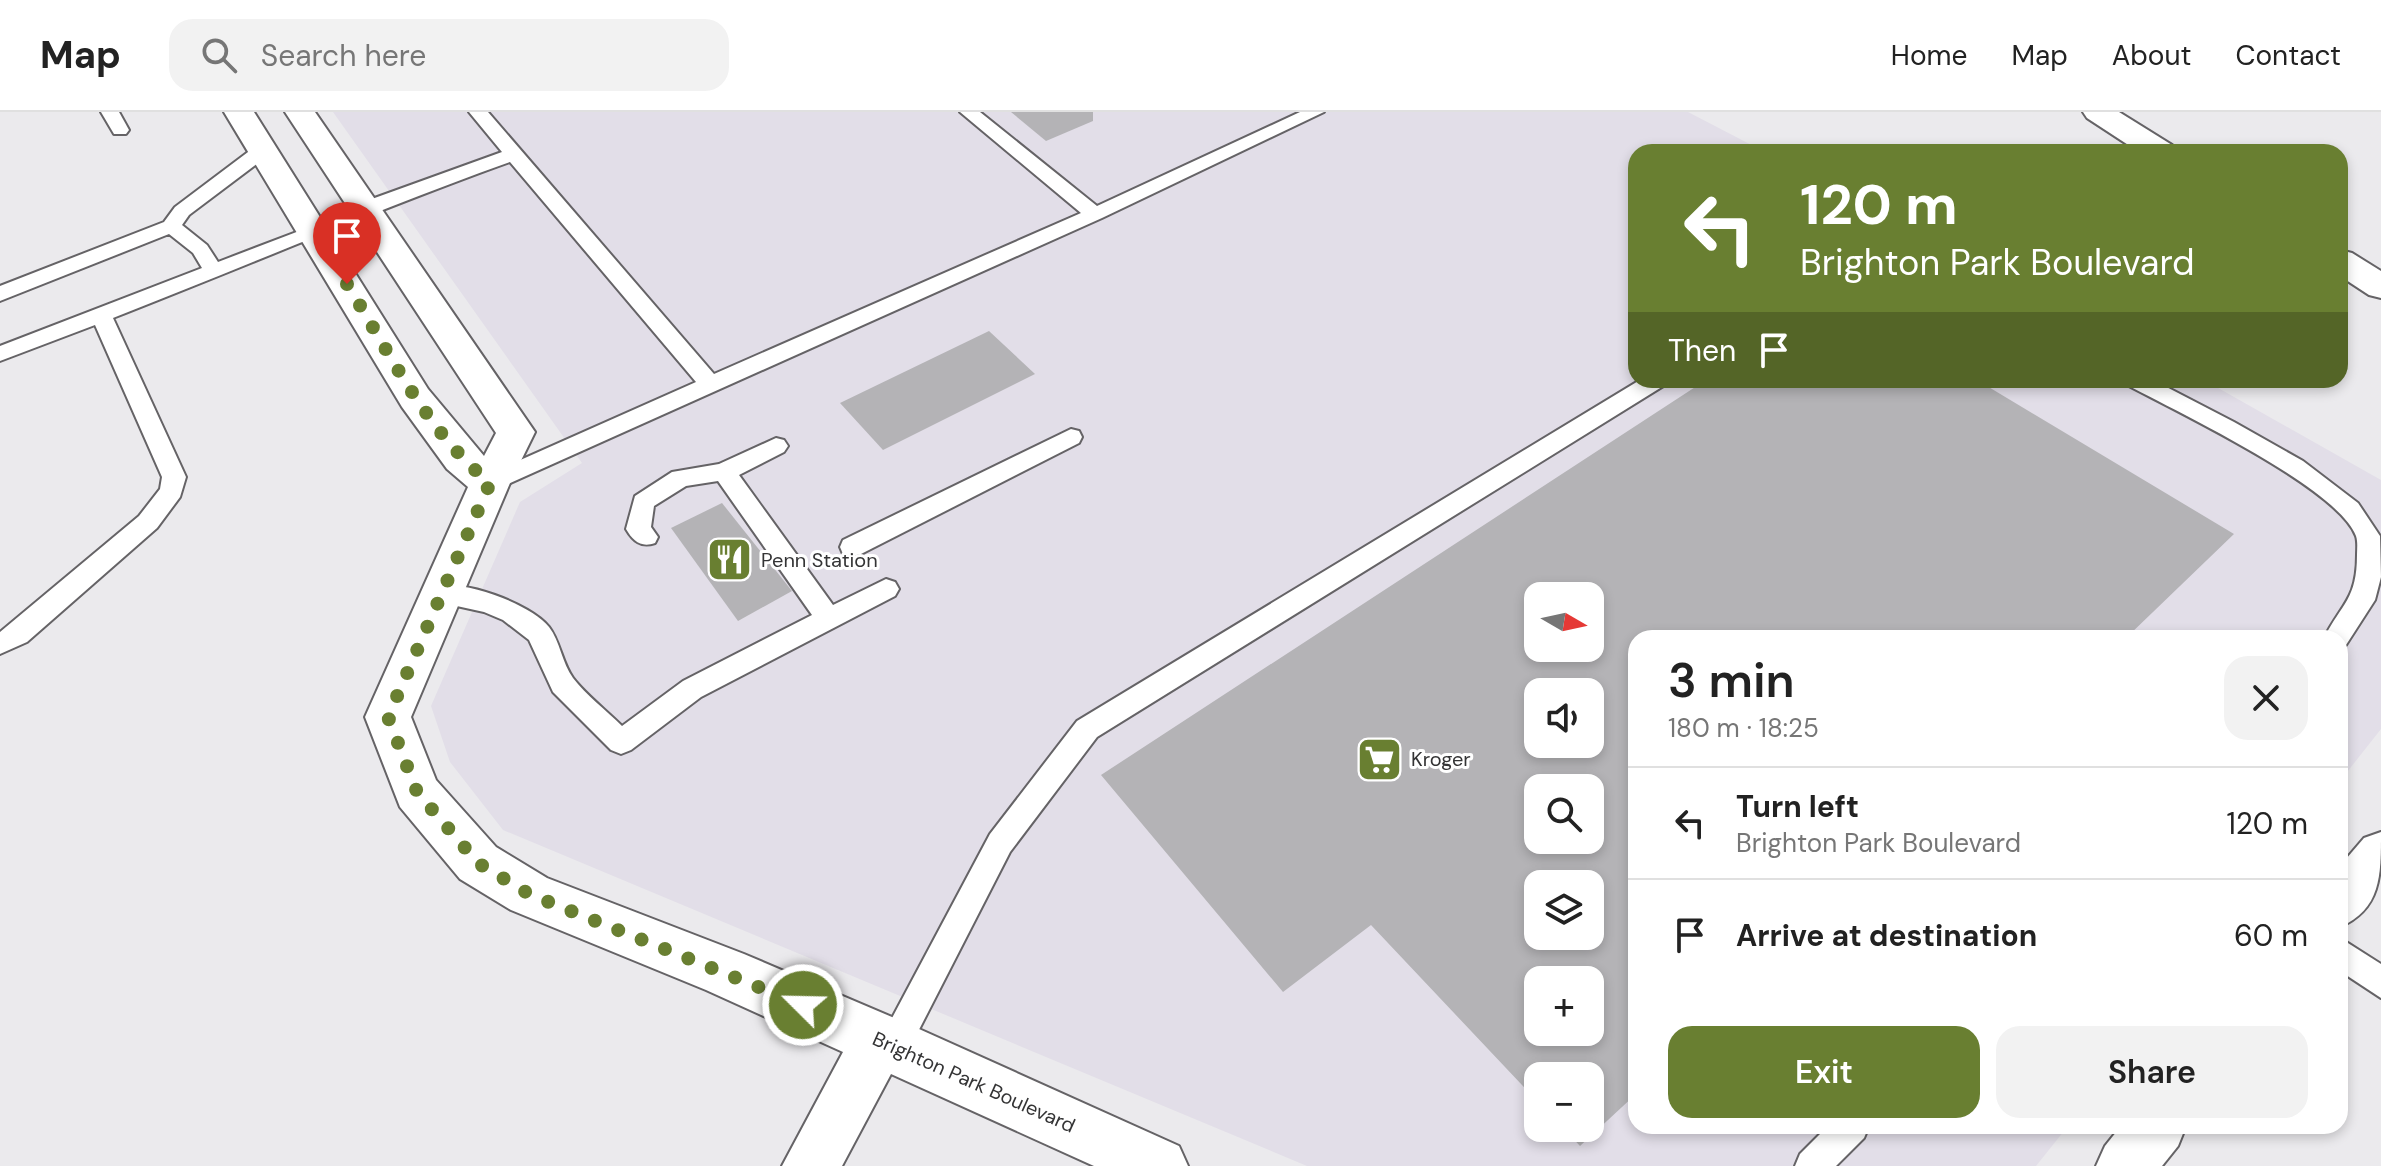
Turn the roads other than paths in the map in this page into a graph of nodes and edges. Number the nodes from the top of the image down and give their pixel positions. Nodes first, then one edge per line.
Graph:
1 (110, 112) edge
2 (239, 112) edge
3 (300, 112) edge
4 (478, 112) edge
5 (969, 112) edge
6 (1315, 112) edge
7 (2098, 112) edge
8 (120, 130) dead end
9 (2148, 144) edge
10 (263, 150) junction
11 (514, 154) junction
12 (365, 208) junction
13 (1095, 214) junction
14 (177, 218) junction
15 (314, 232) junction
16 (2348, 266) edge
17 (214, 271) junction
18 (2381, 287) edge
19 (0, 294) edge
20 (101, 315) junction
21 (0, 354) edge
22 (710, 384) junction
23 (1644, 388) edge
24 (2150, 388) edge
25 (1071, 437) dead end
26 (776, 446) dead end
27 (724, 472) junction
28 (490, 483) junction
29 (646, 537) dead end
30 (852, 547) dead end
31 (886, 589) dead end
32 (443, 594) junction
33 (828, 618) junction
34 (2343, 630) edge
35 (0, 644) edge
36 (2381, 854) edge
37 (2348, 894) edge
38 (2348, 959) edge
39 (2381, 983) edge
40 (887, 1042) junction
41 (1844, 1134) edge
42 (811, 1166) edge
43 (1159, 1166) edge
44 (1812, 1166) edge

1 - 8 lane
2 - 10 street
3 - 12 street, Brighton Park Boulevard
4 - 11 lane
5 - 13 lane
6 - 13 lane
7 - 9 street
10 - 14 lane
10 - 15 street
11 - 12 lane
11 - 22 lane
12 - 15 lane
12 - 28 street, Brighton Park Boulevard
13 - 22 lane
14 - 17 lane
14 - 19 lane
15 - 17 lane
15 - 28 street
16 - 18 street
17 - 20 lane
20 - 21 lane
20 - 35 lane
22 - 28 lane
23 - 40 lane
24 - 34 lane
25 - 30 lane
26 - 27 lane
27 - 29 lane
27 - 33 lane
28 - 32 street, Brighton Park Boulevard
31 - 33 lane
32 - 33 lane
32 - 40 street, Brighton Park Boulevard
36 - 37 street
38 - 39 lane
40 - 42 street
40 - 43 street, Brighton Park Boulevard
41 - 44 lane

